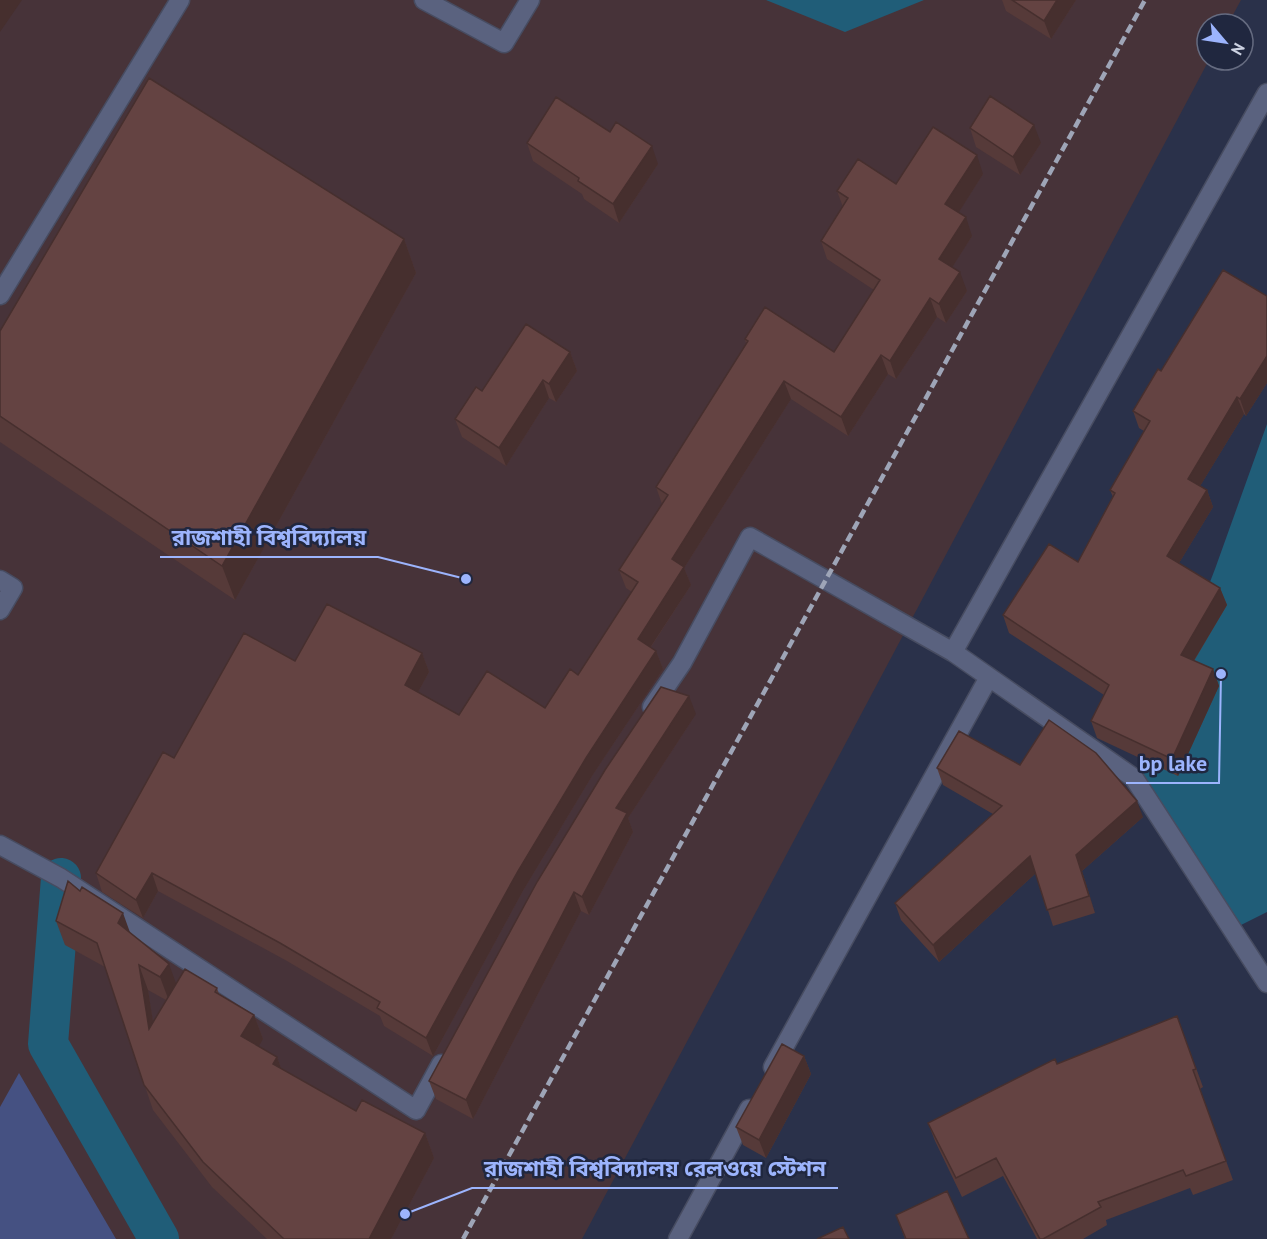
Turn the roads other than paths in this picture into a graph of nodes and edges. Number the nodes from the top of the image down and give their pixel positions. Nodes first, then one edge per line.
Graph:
1 (180, 0) edge
2 (424, 0) edge
3 (530, 0) edge
4 (1267, 93) edge
5 (0, 295) edge
6 (0, 580) edge
7 (0, 610) edge
8 (953, 652) junction
9 (989, 678) junction
10 (642, 723) edge
11 (0, 845) edge
12 (1267, 983) edge
13 (450, 1048) edge
14 (678, 1239) edge

1 - 5 street
2 - 3 street
4 - 8 street
6 - 7 street
8 - 9 street
8 - 10 street
9 - 12 street
9 - 14 street
11 - 13 street

